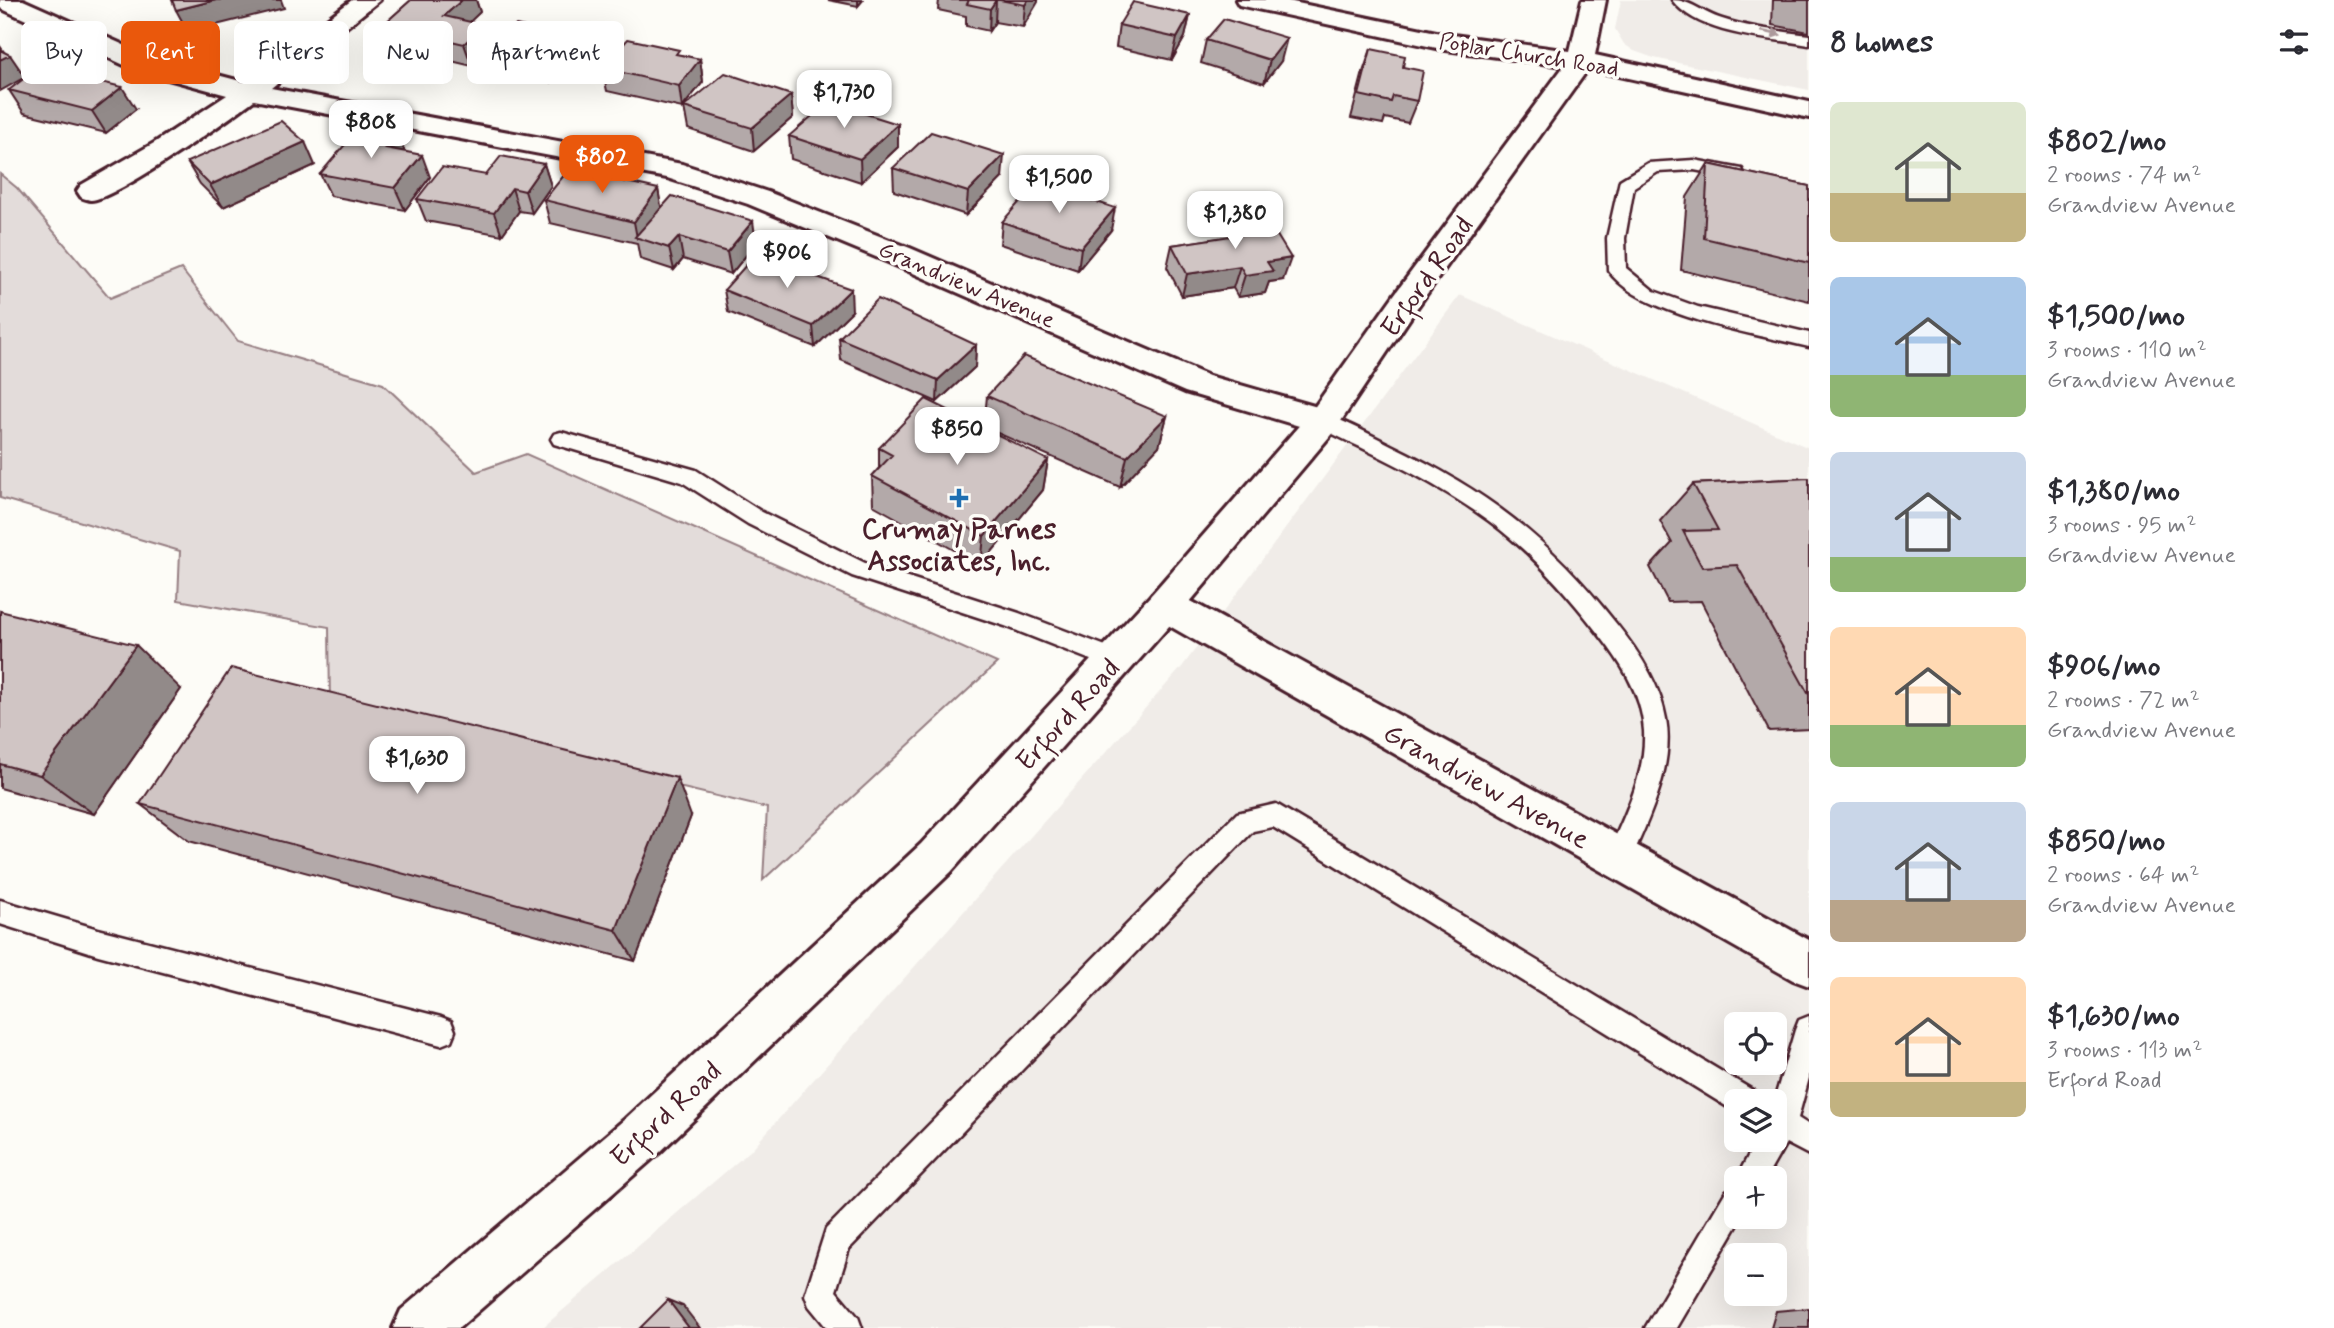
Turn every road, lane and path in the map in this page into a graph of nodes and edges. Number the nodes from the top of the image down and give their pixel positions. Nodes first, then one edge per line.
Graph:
1 (2, 0) edge
2 (368, 0) edge
3 (1248, 0) edge
4 (1594, 0) edge
5 (1679, 0) edge
6 (1711, 0) edge
7 (1733, 25) junction
8 (1809, 40) edge
9 (1581, 60) junction
10 (253, 90) junction
11 (1809, 110) edge
12 (1758, 177) edge
13 (91, 191) dead end
14 (1809, 340) edge
15 (1323, 421) junction
16 (561, 439) dead end
17 (1165, 605) junction
18 (1116, 660) junction
19 (1619, 858) junction
20 (0, 912) edge
21 (1809, 964) edge
22 (1809, 1030) edge
23 (441, 1031) dead end
24 (1724, 1089) edge
25 (1787, 1097) edge
26 (1787, 1134) edge
27 (1809, 1141) edge
28 (1724, 1221) edge
29 (419, 1328) edge
30 (847, 1328) edge
31 (1660, 1328) edge

1 - 10 street, Grandview Avenue
2 - 10 street
3 - 9 street, Poplar Church Road
4 - 9 street, Erford Road
5 - 7 lane
6 - 7 lane
7 -> 8 lane
9 - 11 street, Poplar Church Road
9 - 15 street, Erford Road
10 - 13 street
10 - 15 street, Grandview Avenue
12 - 14 lane
15 - 17 street, Erford Road
15 - 19 lane
16 - 18 lane
17 - 18 street, Erford Road
17 - 19 street, Grandview Avenue
18 - 29 street, Erford Road
19 - 21 street, Grandview Avenue
20 - 23 lane
22 - 25 lane
24 - 30 lane
26 - 27 lane
28 - 31 lane

